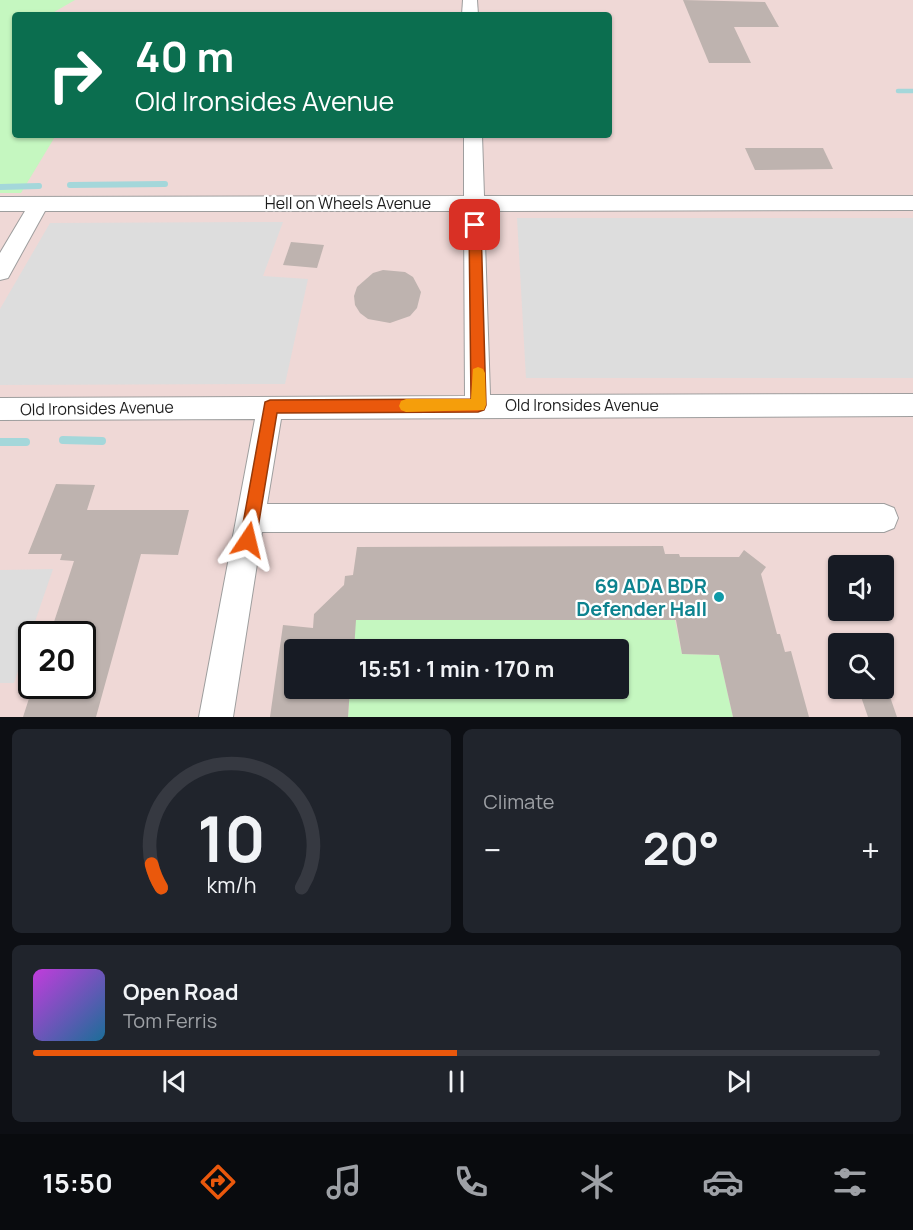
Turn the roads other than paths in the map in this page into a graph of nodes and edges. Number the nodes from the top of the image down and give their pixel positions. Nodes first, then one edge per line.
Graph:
1 (473, 138) edge
2 (474, 203) junction
3 (913, 203) edge
4 (0, 204) edge
5 (39, 204) junction
6 (0, 272) edge
7 (478, 405) junction
8 (913, 405) edge
9 (270, 406) junction
10 (0, 409) edge
11 (252, 518) junction
12 (884, 518) dead end
13 (216, 717) edge

1 - 2 street
2 - 3 street, Hell on Wheels Avenue
2 - 5 street, Hell on Wheels Avenue
2 - 7 street
4 - 5 street, Hell on Wheels Avenue
5 - 6 street
7 - 8 street, Old Ironsides Avenue
7 - 9 street, Old Ironsides Avenue
9 - 10 street, Old Ironsides Avenue
9 - 11 street
11 - 12 street
11 - 13 street

